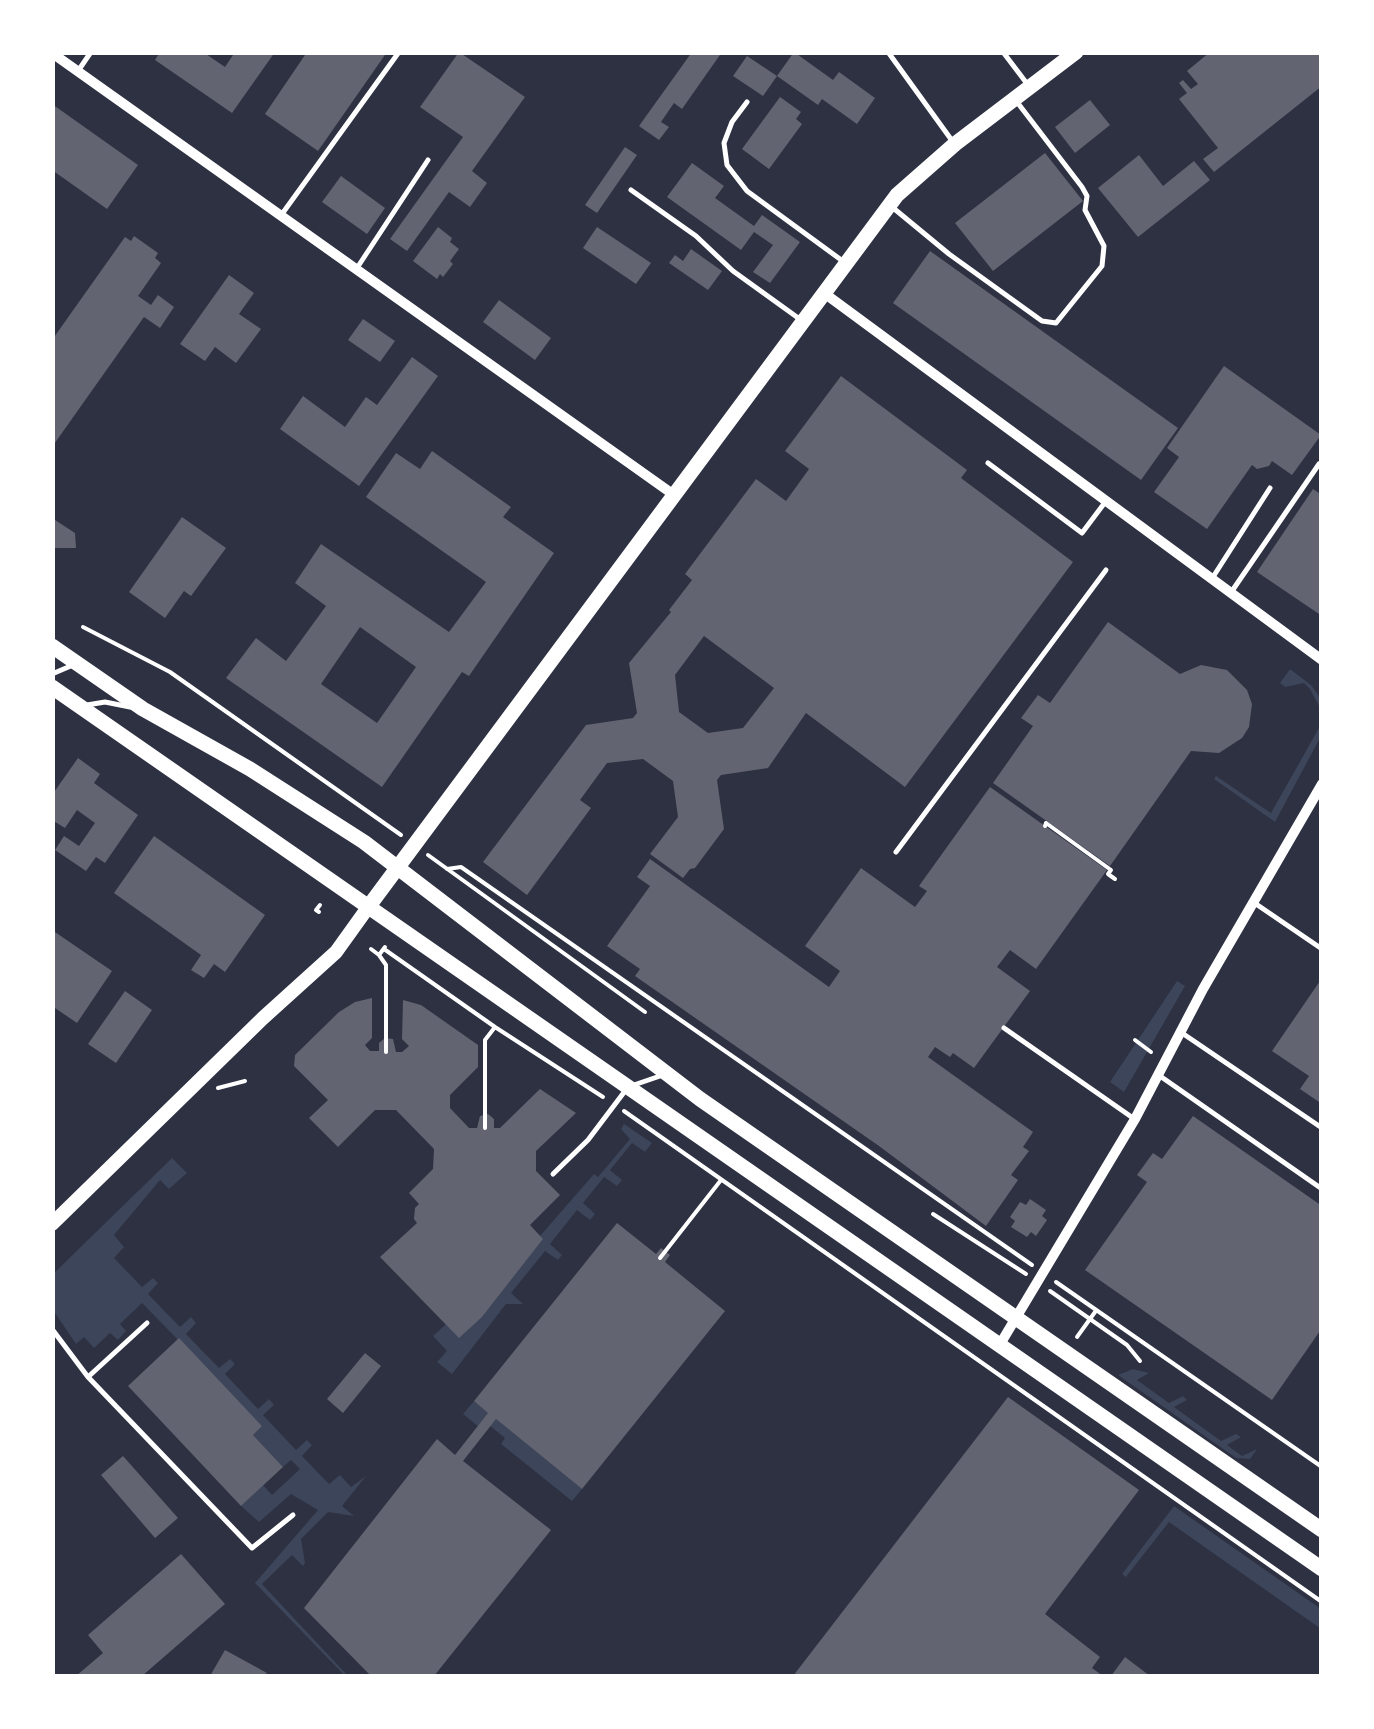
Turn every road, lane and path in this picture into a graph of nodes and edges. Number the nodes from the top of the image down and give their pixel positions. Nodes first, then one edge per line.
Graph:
1 (92, 52) edge
2 (399, 52) edge
3 (888, 52) edge
4 (1003, 52) edge
5 (1076, 52) edge
6 (52, 53) edge
7 (78, 72) junction
8 (1030, 88) junction
9 (1015, 99) junction
10 (747, 102) dead end
11 (954, 144) junction
12 (428, 160) dead end
13 (630, 190) dead end
14 (890, 205) junction
15 (280, 216) junction
16 (846, 263) junction
17 (355, 270) junction
18 (824, 294) junction
19 (803, 322) junction
20 (988, 463) dead end
21 (1322, 466) edge
22 (1270, 488) dead end
23 (674, 495) junction
24 (1106, 502) junction
25 (1106, 570) dead end
26 (1212, 579) junction
27 (1230, 593) junction
28 (83, 627) dead end
29 (52, 646) edge
30 (1322, 660) edge
31 (76, 663) junction
32 (52, 674) edge
33 (52, 687) edge
34 (80, 706) junction
35 (143, 709) junction
36 (1322, 784) edge
37 (1044, 826) dead end
38 (414, 844) junction
39 (896, 852) dead end
40 (397, 866) junction
41 (447, 868) junction
42 (1114, 879) dead end
43 (1254, 902) junction
44 (320, 904) dead end
45 (369, 906) junction
46 (320, 912) dead end
47 (390, 941) dead end
48 (371, 949) dead end
49 (384, 949) junction
50 (1322, 949) edge
51 (379, 955) junction
52 (646, 1012) dead end
53 (495, 1027) junction
54 (1004, 1028) dead end
55 (1182, 1033) junction
56 (386, 1052) dead end
57 (666, 1074) junction
58 (1160, 1076) junction
59 (628, 1087) junction
60 (614, 1105) junction
61 (1135, 1120) junction
62 (485, 1128) dead end
63 (1322, 1128) edge
64 (553, 1174) dead end
65 (722, 1180) junction
66 (1322, 1189) edge
67 (934, 1214) dead end
68 (52, 1224) edge
69 (660, 1258) dead end
70 (1031, 1265) dead end
71 (1025, 1274) dead end
72 (1058, 1284) dead end
73 (1054, 1294) dead end
74 (1096, 1310) junction
75 (1015, 1318) junction
76 (1090, 1319) junction
77 (147, 1324) dead end
78 (52, 1329) edge
79 (1072, 1344) dead end
80 (999, 1346) junction
81 (1140, 1361) dead end
82 (88, 1376) junction
83 (1322, 1467) edge
84 (293, 1515) dead end
85 (1322, 1530) edge
86 (1322, 1569) edge
87 (1322, 1602) edge

1 - 7 lane
2 - 15 lane
3 - 11 lane
4 - 8 lane
5 - 8 main road
6 - 7 street
7 - 15 street
8 - 9 main road
9 - 11 main road
9 - 14 lane
10 - 16 lane
11 - 14 main road
12 - 17 lane
13 - 19 lane
14 - 16 main road
15 - 17 street
16 - 18 main road
17 - 23 street
18 - 19 main road
18 - 24 street
19 - 23 main road
20 - 24 lane
21 - 27 lane
22 - 26 lane
23 - 38 main road
24 - 26 street
25 - 39 lane
26 - 27 street
27 - 30 street
28 - 38 path
29 - 31 main road
31 - 32 lane
31 - 35 main road
33 - 34 main road
34 - 35 lane
34 - 45 main road
35 - 40 main road
36 - 43 street
37 - 42 path
38 - 40 main road
38 - 41 path
40 - 45 main road
40 - 57 main road
41 - 52 path
41 - 70 path
43 - 50 lane
43 - 55 street
44 - 46 path
45 - 59 main road
45 - 68 street
47 - 49 path
48 - 51 path
49 - 51 path
49 - 53 path
51 - 56 path
53 - 60 path
53 - 62 path
54 - 61 lane
55 - 58 street
55 - 63 lane
57 - 59 lane
57 - 75 main road
58 - 61 street
58 - 66 lane
59 - 60 lane
59 - 80 main road
60 - 64 lane
60 - 65 path
61 - 75 street
65 - 69 path
65 - 87 path
67 - 71 path
72 - 74 path
73 - 76 path
74 - 76 path
74 - 83 path
75 - 80 street
75 - 85 main road
76 - 79 path
76 - 81 path
77 - 82 lane
78 - 82 lane
80 - 86 main road
82 - 84 lane

